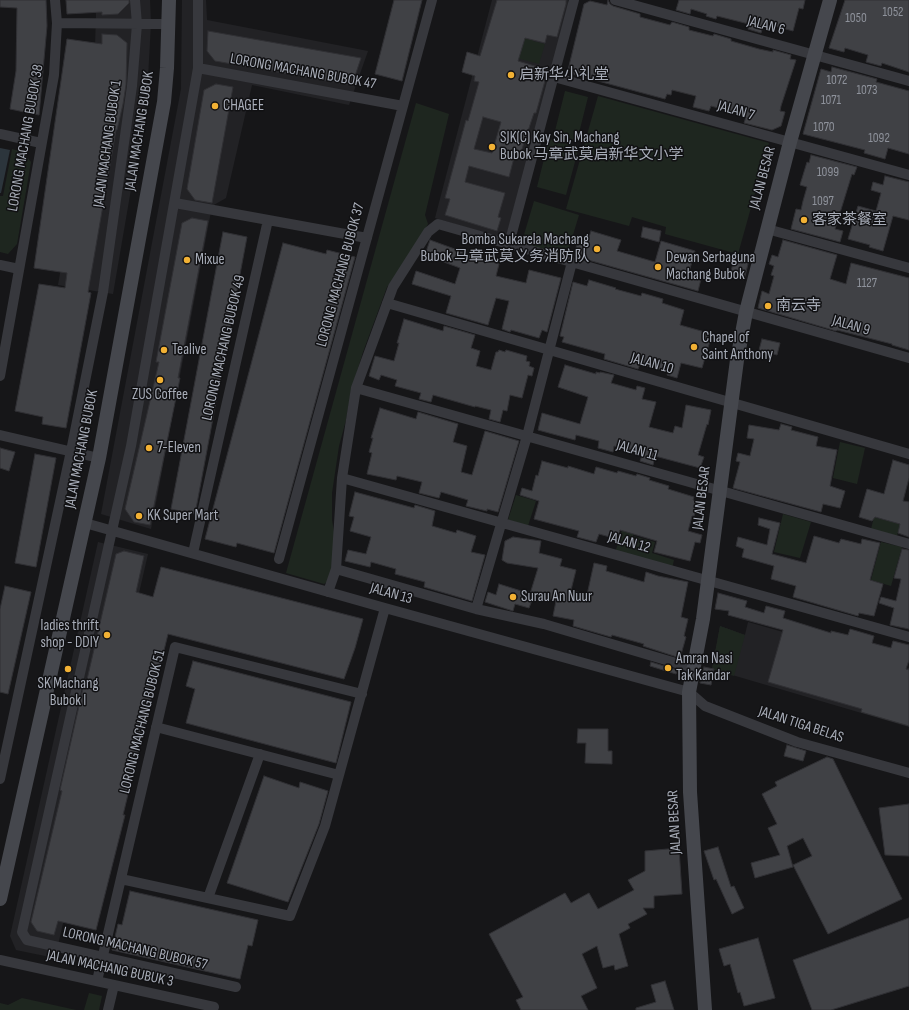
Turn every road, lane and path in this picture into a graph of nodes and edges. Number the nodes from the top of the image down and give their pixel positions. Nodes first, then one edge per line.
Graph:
1 (55, 0) edge
2 (135, 0) edge
3 (169, 0) edge
4 (198, 0) edge
5 (432, 0) edge
6 (574, 0) edge
7 (615, 0) edge
8 (830, 0) edge
9 (57, 23) junction
10 (137, 24) junction
11 (169, 24) junction
12 (816, 55) junction
13 (198, 68) junction
14 (554, 77) junction
15 (909, 81) edge
16 (403, 106) junction
17 (0, 134) edge
18 (790, 142) junction
19 (41, 143) junction
20 (909, 175) edge
21 (175, 203) junction
22 (268, 220) junction
23 (767, 229) junction
24 (367, 238) junction
25 (509, 244) junction
26 (572, 262) junction
27 (0, 265) edge
28 (909, 268) edge
29 (19, 269) junction
30 (387, 303) junction
31 (746, 312) junction
32 (2, 347) edge
33 (550, 350) junction
34 (909, 358) edge
35 (0, 376) edge
36 (356, 388) junction
37 (731, 402) junction
38 (0, 435) edge
39 (527, 436) junction
40 (71, 451) junction
41 (909, 454) edge
42 (99, 458) junction
43 (342, 478) junction
44 (720, 490) junction
45 (85, 523) junction
46 (501, 523) junction
47 (111, 530) junction
48 (909, 544) edge
49 (193, 553) junction
50 (279, 559) dead end
51 (336, 569) junction
52 (708, 581) junction
53 (328, 592) junction
54 (385, 608) junction
55 (476, 609) junction
56 (909, 637) edge
57 (693, 668) junction
58 (689, 692) junction
59 (362, 694) junction
60 (156, 727) junction
61 (260, 754) junction
62 (909, 773) edge
63 (339, 775) junction
64 (0, 779) edge
65 (121, 879) junction
66 (208, 898) junction
67 (0, 899) edge
68 (102, 957) junction
69 (0, 960) edge
70 (97, 981) junction
71 (114, 985) junction
72 (236, 988) dead end
73 (214, 1007) dead end
74 (108, 1010) edge
75 (706, 1010) edge

1 - 9 street, LORONG MACHANG BUBOK 38
2 - 10 street, JALAN MACHANG BUBOK 1
3 - 11 main road, JALAN MACHANG BUBOK
4 - 13 street
5 - 16 street, LORONG MACHANG BUBOK 37
6 - 14 street
7 - 12 street, JALAN 6
8 - 12 main road, JALAN BESAR
9 - 10 street
9 - 19 street, LORONG MACHANG BUBOK 38
10 - 11 street
10 - 40 street, JALAN MACHANG BUBOK 1
11 - 42 main road, JALAN MACHANG BUBOK
12 - 15 street, JALAN 6
12 - 18 main road, JALAN BESAR
13 - 16 street, LORONG MACHANG BUBOK 47
13 - 21 street
14 - 18 street, JALAN 7
14 - 25 street
16 - 24 street, LORONG MACHANG BUBOK 37
17 - 19 street
18 - 20 street, JALAN 7
18 - 23 main road, JALAN BESAR
19 - 29 street, LORONG MACHANG BUBOK 38
21 - 22 street
21 - 47 street
22 - 24 street
22 - 49 street, LORONG MACHANG BUBOK 49
23 - 28 street
23 - 31 main road, JALAN BESAR
24 - 50 street, LORONG MACHANG BUBOK 37
25 - 26 street, JALAN 9
25 - 30 street, JALAN 9
26 - 31 street, JALAN 9
26 - 33 street
27 - 29 street
29 - 32 street, LORONG MACHANG BUBOK 38
30 - 33 street, JALAN 10
30 - 36 street
31 - 34 street, JALAN 9
31 - 37 main road, JALAN BESAR
32 - 35 street, LORONG MACHANG BUBOK 38
33 - 37 street, JALAN 10
33 - 39 street
36 - 39 street, JALAN 11
36 - 43 street
37 - 41 street, JALAN 10
37 - 44 main road, JALAN BESAR
38 - 40 street
39 - 44 street, JALAN 11
39 - 46 street
40 - 42 street
40 - 64 street, JALAN MACHANG BUBOK
42 - 45 main road, JALAN MACHANG BUBOK
43 - 46 street, JALAN 12
43 - 51 street
44 - 48 street, JALAN 11
44 - 52 main road, JALAN BESAR
45 - 47 street, JALAN 13
45 - 67 main road, JALAN MACHANG BUBOK
46 - 52 street, JALAN 12
46 - 55 street
47 - 49 street, JALAN 13
47 - 68 street, LORONG MACHANG BUBOK 57
49 - 53 street, JALAN 13
51 - 53 street
51 - 55 street
52 - 56 street, JALAN 12
52 - 57 main road, JALAN BESAR
53 - 54 street, JALAN 13
54 - 58 street, JALAN 13
54 - 59 street
55 - 57 street
57 - 58 main road, JALAN BESAR
58 - 62 street, JALAN TIGA BELAS
58 - 75 main road, JALAN BESAR
59 - 60 street, LORONG MACHANG BUBOK 51
59 - 63 street
60 - 61 street
60 - 65 street, LORONG MACHANG BUBOK 51
61 - 63 street
61 - 66 street
63 - 66 street
65 - 66 street
65 - 68 street, LORONG MACHANG BUBOK 51
68 - 70 street, LORONG MACHANG BUBOK 51
68 - 72 street, LORONG MACHANG BUBOK 57
69 - 70 street, JALAN MACHANG BUBUK 3
70 - 71 street, JALAN MACHANG BUBUK 3
71 - 73 street, JALAN MACHANG BUBUK 3
71 - 74 street

